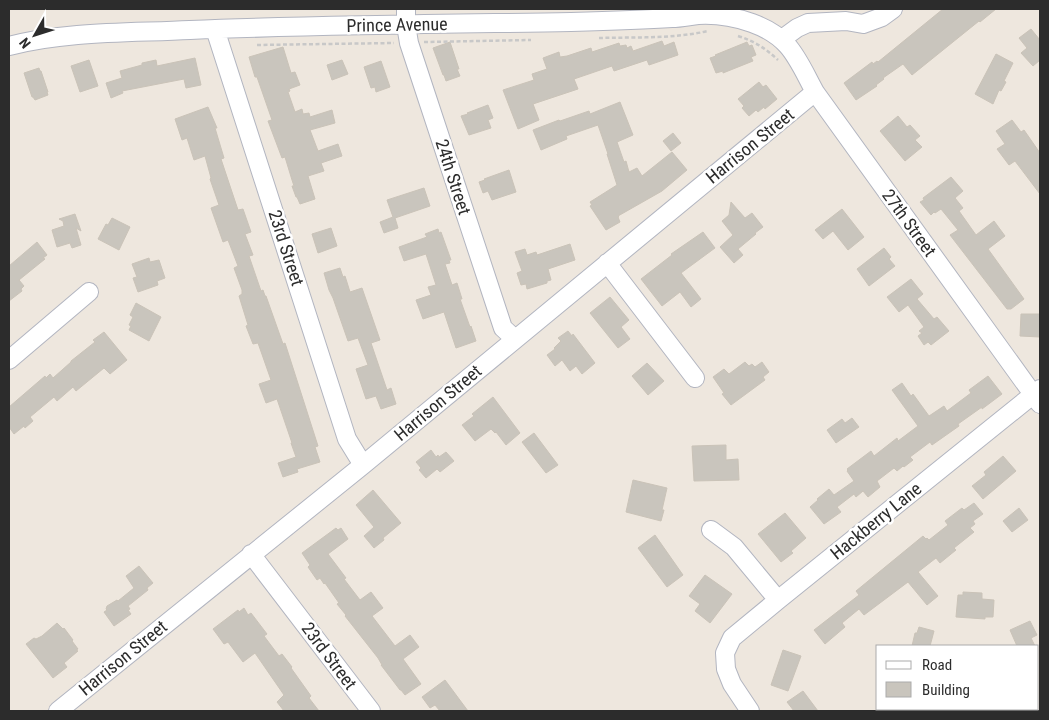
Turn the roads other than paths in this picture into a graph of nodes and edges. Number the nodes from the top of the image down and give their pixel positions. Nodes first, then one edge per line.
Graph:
1 (893, 9) edge
2 (599, 15) edge
3 (406, 17) edge
4 (215, 29) junction
5 (782, 39) junction
6 (9, 46) edge
7 (815, 92) junction
8 (607, 263) junction
9 (89, 292) dead end
10 (515, 339) junction
11 (9, 360) edge
12 (696, 378) dead end
13 (1038, 396) edge
14 (363, 464) junction
15 (711, 530) dead end
16 (251, 554) junction
17 (778, 600) junction
18 (58, 711) edge
19 (371, 711) edge
20 (750, 711) edge

1 - 5 street
2 - 3 street, Prince Avenue
2 - 5 street, Prince Avenue
3 - 4 street, Prince Avenue
3 - 10 street, 24th Street
4 - 6 street, Prince Avenue
4 - 14 street, 23rd Street
5 - 7 street, 27th Street
7 - 8 street, Harrison Street
7 - 13 street, 27th Street
8 - 10 street, Harrison Street
8 - 12 street
9 - 11 street
10 - 14 street, Harrison Street
13 - 17 street, Hackberry Lane
14 - 16 street, Harrison Street
15 - 17 street
16 - 18 street, Harrison Street
16 - 19 street, 23rd Street
17 - 20 street, Hackberry Lane

